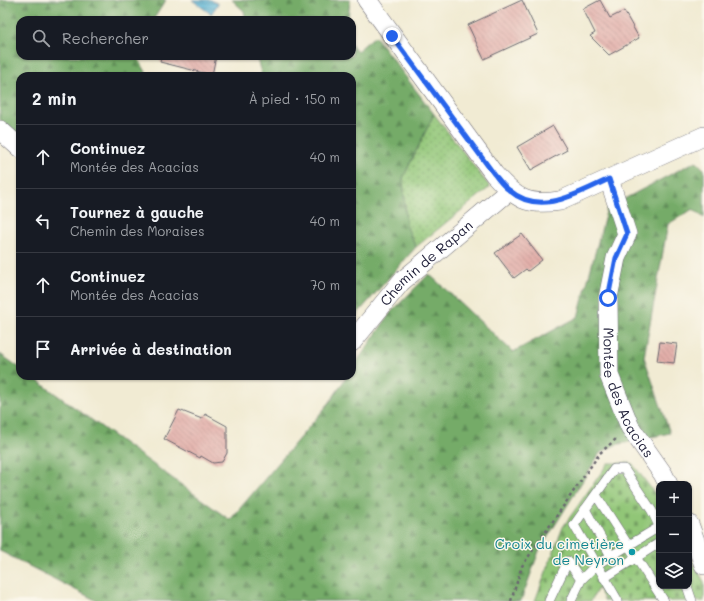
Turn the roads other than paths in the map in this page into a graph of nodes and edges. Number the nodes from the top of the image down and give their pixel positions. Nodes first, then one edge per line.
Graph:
1 (367, 0) edge
2 (0, 130) edge
3 (704, 136) edge
4 (16, 144) edge
5 (609, 179) junction
6 (509, 191) junction
7 (356, 337) edge
8 (666, 481) edge
9 (596, 494) junction
10 (585, 510) junction
11 (656, 520) edge
12 (656, 528) edge
13 (692, 532) edge
14 (656, 544) edge
15 (628, 546) junction
16 (611, 556) junction
17 (635, 557) junction
18 (596, 565) junction
19 (704, 565) edge
20 (604, 578) junction
21 (581, 580) junction
22 (688, 589) edge
23 (549, 601) edge
24 (571, 601) edge
25 (618, 601) edge
26 (664, 601) edge
27 (692, 601) edge

1 - 6 street
2 - 4 street
3 - 5 street
5 - 6 street
5 - 8 street, Montée des Acacias
6 - 7 street, Chemin de Rapan
9 - 10 lane
9 - 11 lane
9 - 15 lane
10 - 16 lane
10 - 18 lane
12 - 15 lane
13 - 19 street
14 - 17 lane
15 - 16 lane
15 - 17 lane
16 - 18 lane
17 - 20 lane
17 - 26 lane
18 - 20 lane
18 - 21 lane
20 - 25 lane
21 - 23 lane
21 - 24 lane
22 - 27 lane

